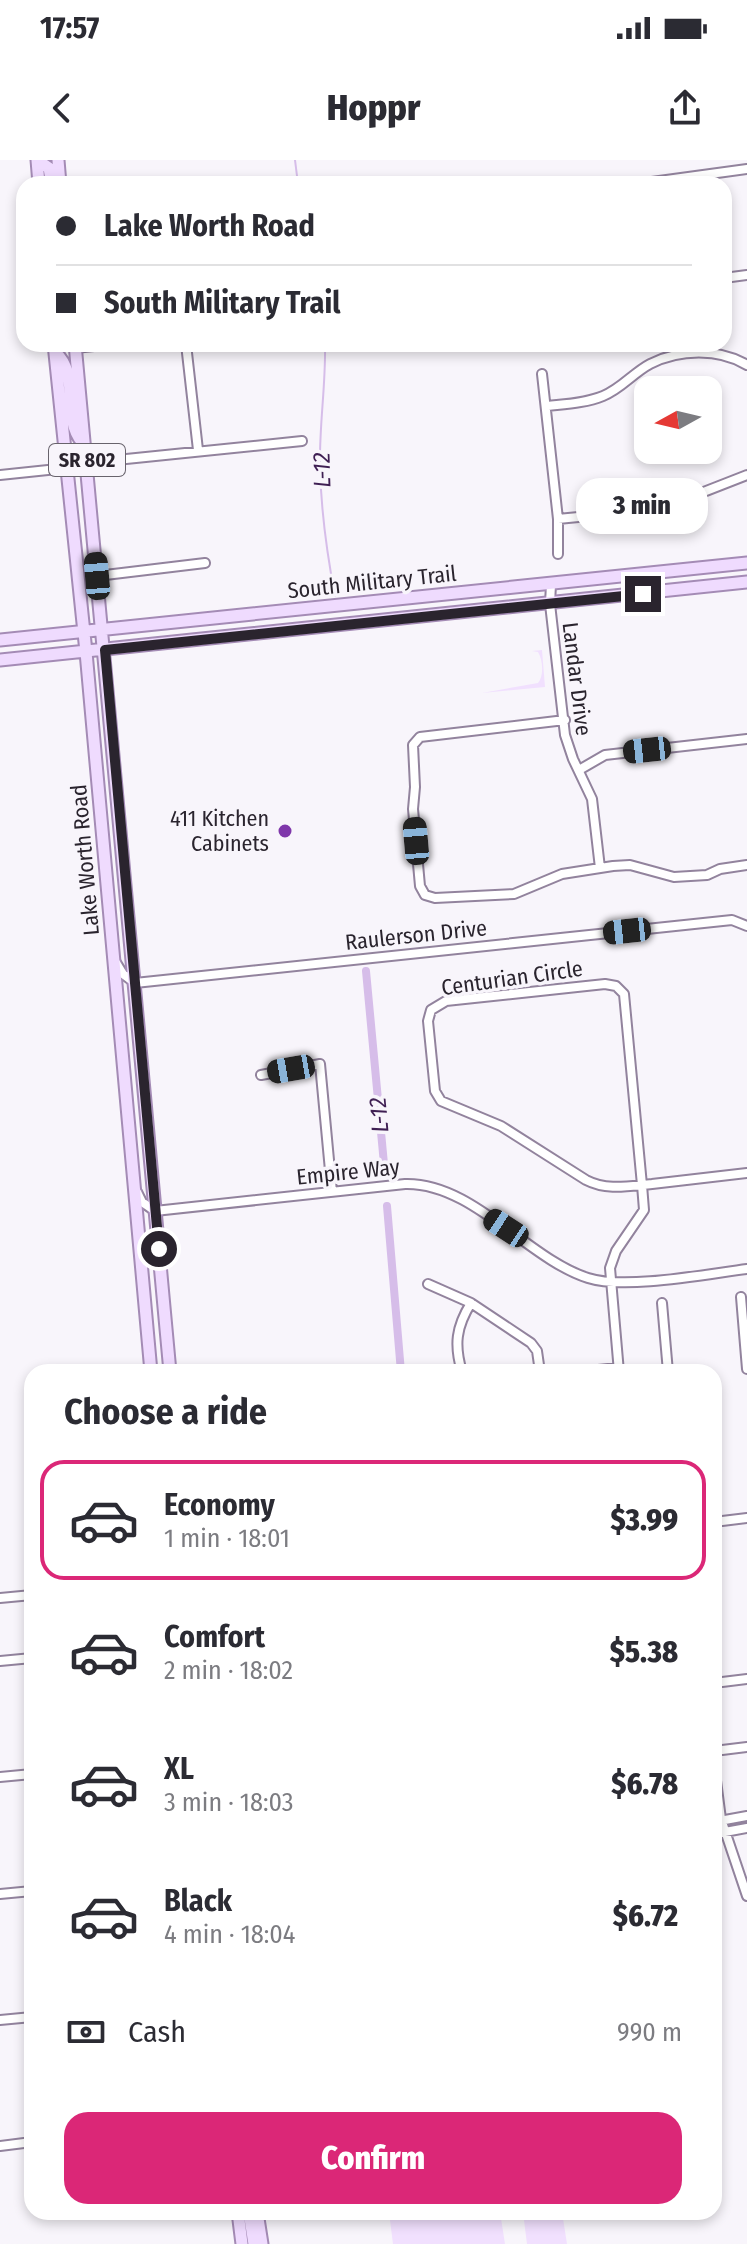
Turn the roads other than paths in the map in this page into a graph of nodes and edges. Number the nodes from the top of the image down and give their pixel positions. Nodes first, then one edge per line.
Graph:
1 (37, 160) edge
2 (747, 169) edge
3 (50, 176) edge
4 (708, 176) edge
5 (54, 352) edge
6 (57, 352) edge
7 (76, 352) edge
8 (187, 352) edge
9 (747, 365) edge
10 (542, 374) dead end
11 (548, 406) junction
12 (302, 441) dead end
13 (85, 445) junction
14 (198, 450) junction
15 (87, 463) junction
16 (67, 468) junction
17 (0, 475) edge
18 (747, 475) edge
19 (558, 519) junction
20 (558, 554) dead end
21 (205, 563) dead end
22 (747, 563) edge
23 (97, 576) junction
24 (747, 582) edge
25 (551, 584) junction
26 (550, 604) junction
27 (103, 629) junction
28 (84, 631) junction
29 (0, 640) edge
30 (105, 650) junction
31 (86, 652) junction
32 (0, 660) edge
33 (565, 720) junction
34 (747, 739) edge
35 (579, 770) junction
36 (747, 865) edge
37 (600, 868) junction
38 (747, 926) edge
39 (114, 960) junction
40 (135, 983) junction
41 (261, 1075) dead end
42 (747, 1173) edge
43 (133, 1184) junction
44 (642, 1185) junction
45 (332, 1192) junction
46 (155, 1211) junction
47 (747, 1269) edge
48 (611, 1283) junction
49 (428, 1284) dead end
50 (741, 1297) dead end
51 (471, 1303) junction
52 (662, 1303) dead end
53 (150, 1364) edge
54 (169, 1364) edge
55 (461, 1364) edge
56 (539, 1364) edge
57 (618, 1364) edge
58 (667, 1364) edge
59 (747, 1369) edge
60 (747, 1518) edge
61 (722, 1521) edge
62 (24, 1596) edge
63 (0, 1598) edge
64 (24, 1659) edge
65 (0, 1661) edge
66 (747, 1679) edge
67 (722, 1682) edge
68 (747, 1747) edge
69 (722, 1750) edge
70 (24, 1775) edge
71 (0, 1777) edge
72 (747, 1816) edge
73 (722, 1819) edge
74 (722, 1826) edge
75 (747, 1828) edge
76 (725, 1830) junction
77 (722, 1831) edge
78 (24, 1892) edge
79 (0, 1894) edge
80 (747, 1895) edge
81 (24, 2018) edge
82 (0, 2020) edge
83 (24, 2143) edge
84 (0, 2146) edge
85 (239, 2220) edge
86 (250, 2220) edge
87 (258, 2220) edge
88 (242, 2244) edge
89 (254, 2244) edge
90 (262, 2244) edge

1 - 3 main road
2 - 4 street
5 - 16 main road, Lake Worth Road / SR 802
6 - 13 main road
7 - 13 main road, Lake Worth Road / SR 802
8 - 14 street
9 - 11 street
10 - 11 street
11 - 19 street
12 - 14 street
13 - 15 main road, Lake Worth Road / SR 802
14 - 15 street
15 - 23 main road, Lake Worth Road / SR 802
16 - 17 street
16 - 28 main road, Lake Worth Road / SR 802
18 - 19 street
19 - 20 street
21 - 23 street
22 - 25 main road, South Military Trail
23 - 27 main road, Lake Worth Road / SR 802
24 - 26 main road, South Military Trail
25 - 26 street, Landar Drive
25 - 27 main road, South Military Trail
26 - 30 main road, South Military Trail
26 - 33 street, Landar Drive
27 - 28 main road, South Military Trail
27 - 30 main road, Lake Worth Road / SR 802
28 - 29 main road, South Military Trail
28 - 31 main road, Lake Worth Road / SR 802
30 - 31 main road, South Military Trail
30 - 40 main road, Lake Worth Road / SR 802
31 - 32 main road, South Military Trail
31 - 39 main road, Lake Worth Road / SR 802
33 - 35 street, Landar Drive
33 - 37 street
34 - 35 street
35 - 37 street, Landar Drive
36 - 37 street
38 - 40 street, Raulerson Drive
39 - 40 street
39 - 43 main road, Lake Worth Road / SR 802
40 - 46 main road, Lake Worth Road / SR 802
41 - 45 street
42 - 44 street
43 - 46 street
43 - 53 main road, Lake Worth Road / SR 802
44 - 44 street, Centurian Circle
44 - 48 street
45 - 46 street, Empire Way
45 - 48 street, Empire Way
46 - 54 main road, Lake Worth Road / SR 802
47 - 48 street, Empire Way
48 - 57 street
49 - 51 street
50 - 59 street
51 - 55 street
51 - 56 street
52 - 58 street
60 - 61 street
62 - 63 street
64 - 65 street
66 - 67 street
68 - 69 street
70 - 71 street
72 - 73 street
74 - 76 street
75 - 76 street
76 - 77 street
76 - 80 street
78 - 79 street
81 - 82 street
83 - 84 street
85 - 88 main road
86 - 89 main road
87 - 90 main road

